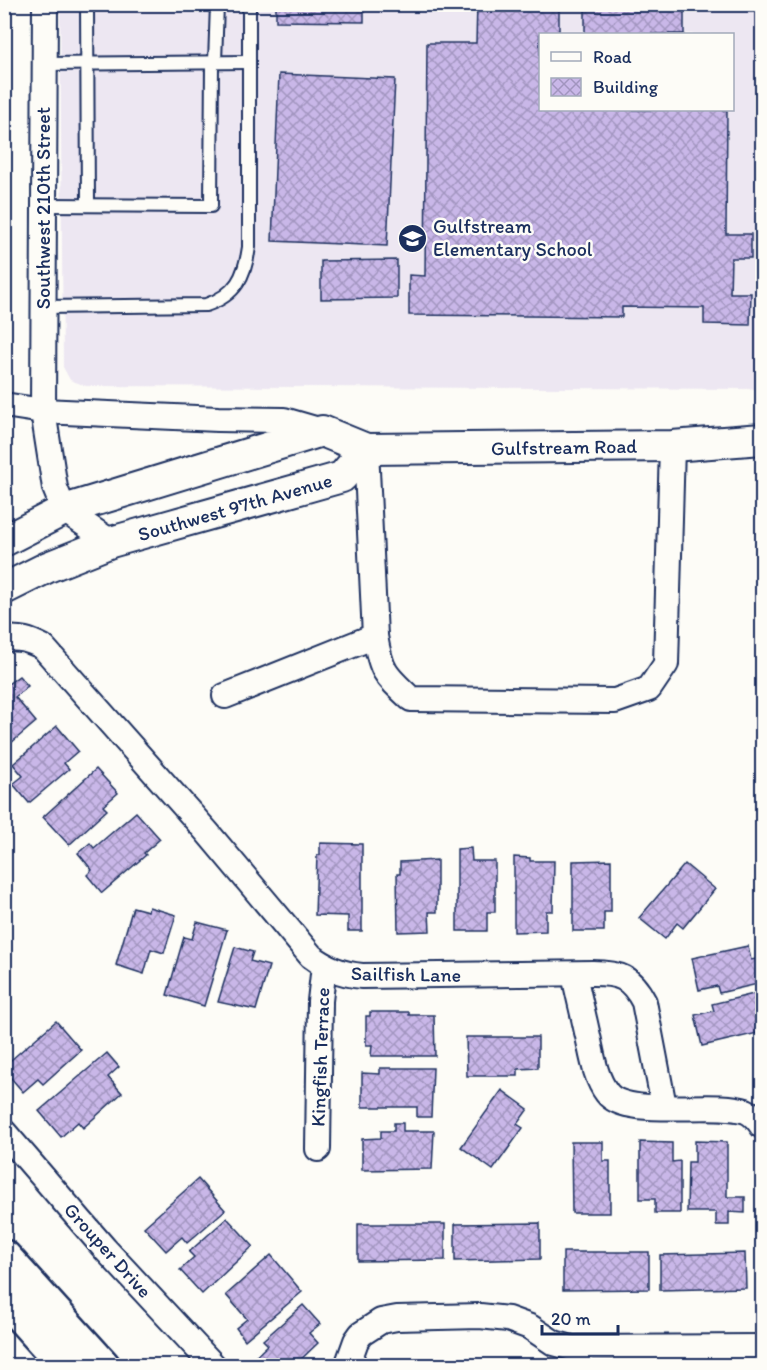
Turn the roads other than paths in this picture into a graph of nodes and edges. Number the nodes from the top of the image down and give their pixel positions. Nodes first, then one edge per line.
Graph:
1 (45, 4) edge
2 (87, 4) edge
3 (217, 4) edge
4 (249, 4) edge
5 (214, 62) junction
6 (249, 62) junction
7 (44, 64) junction
8 (88, 64) junction
9 (43, 204) junction
10 (88, 205) junction
11 (43, 307) junction
12 (4, 405) edge
13 (42, 411) junction
14 (322, 431) junction
15 (762, 439) edge
16 (672, 446) junction
17 (366, 449) junction
18 (64, 510) junction
19 (4, 541) edge
20 (111, 542) junction
21 (4, 589) edge
22 (375, 636) junction
23 (12, 638) edge
24 (225, 696) dead end
25 (324, 965) junction
26 (574, 974) junction
27 (664, 1107) junction
28 (762, 1126) edge
29 (4, 1132) edge
30 (318, 1149) dead end
31 (4, 1257) edge
32 (4, 1297) edge
33 (762, 1347) edge
34 (66, 1365) edge
35 (103, 1365) edge
36 (214, 1365) edge
37 (346, 1365) edge

1 - 7 street, Southwest 210th Street
2 - 8 lane
3 - 5 lane
4 - 6 lane
5 - 6 lane
5 - 8 lane
5 - 10 lane
6 - 11 lane
7 - 8 lane
7 - 9 street, Southwest 210th Street
8 - 10 lane
9 - 10 lane
9 - 11 street, Southwest 210th Street
11 - 13 street, Southwest 210th Street
12 - 13 street
13 - 14 street
13 - 18 street, Southwest 210th Street
14 - 17 street
14 - 18 street
15 - 16 street, Gulfstream Road
16 - 17 street, Gulfstream Road
16 - 22 street
17 - 20 street, Southwest 97th Avenue
17 - 22 street
18 - 19 street
18 - 20 street
20 - 21 street, Southwest 97th Avenue
22 - 24 street
23 - 25 street, Sailfish Lane
25 - 26 street, Sailfish Lane
25 - 30 street, Kingfish Terrace
26 - 27 street
26 - 27 street, Sailfish Lane
27 - 28 street
29 - 36 street, Grouper Drive
31 - 35 main road
32 - 34 main road
33 - 37 street

